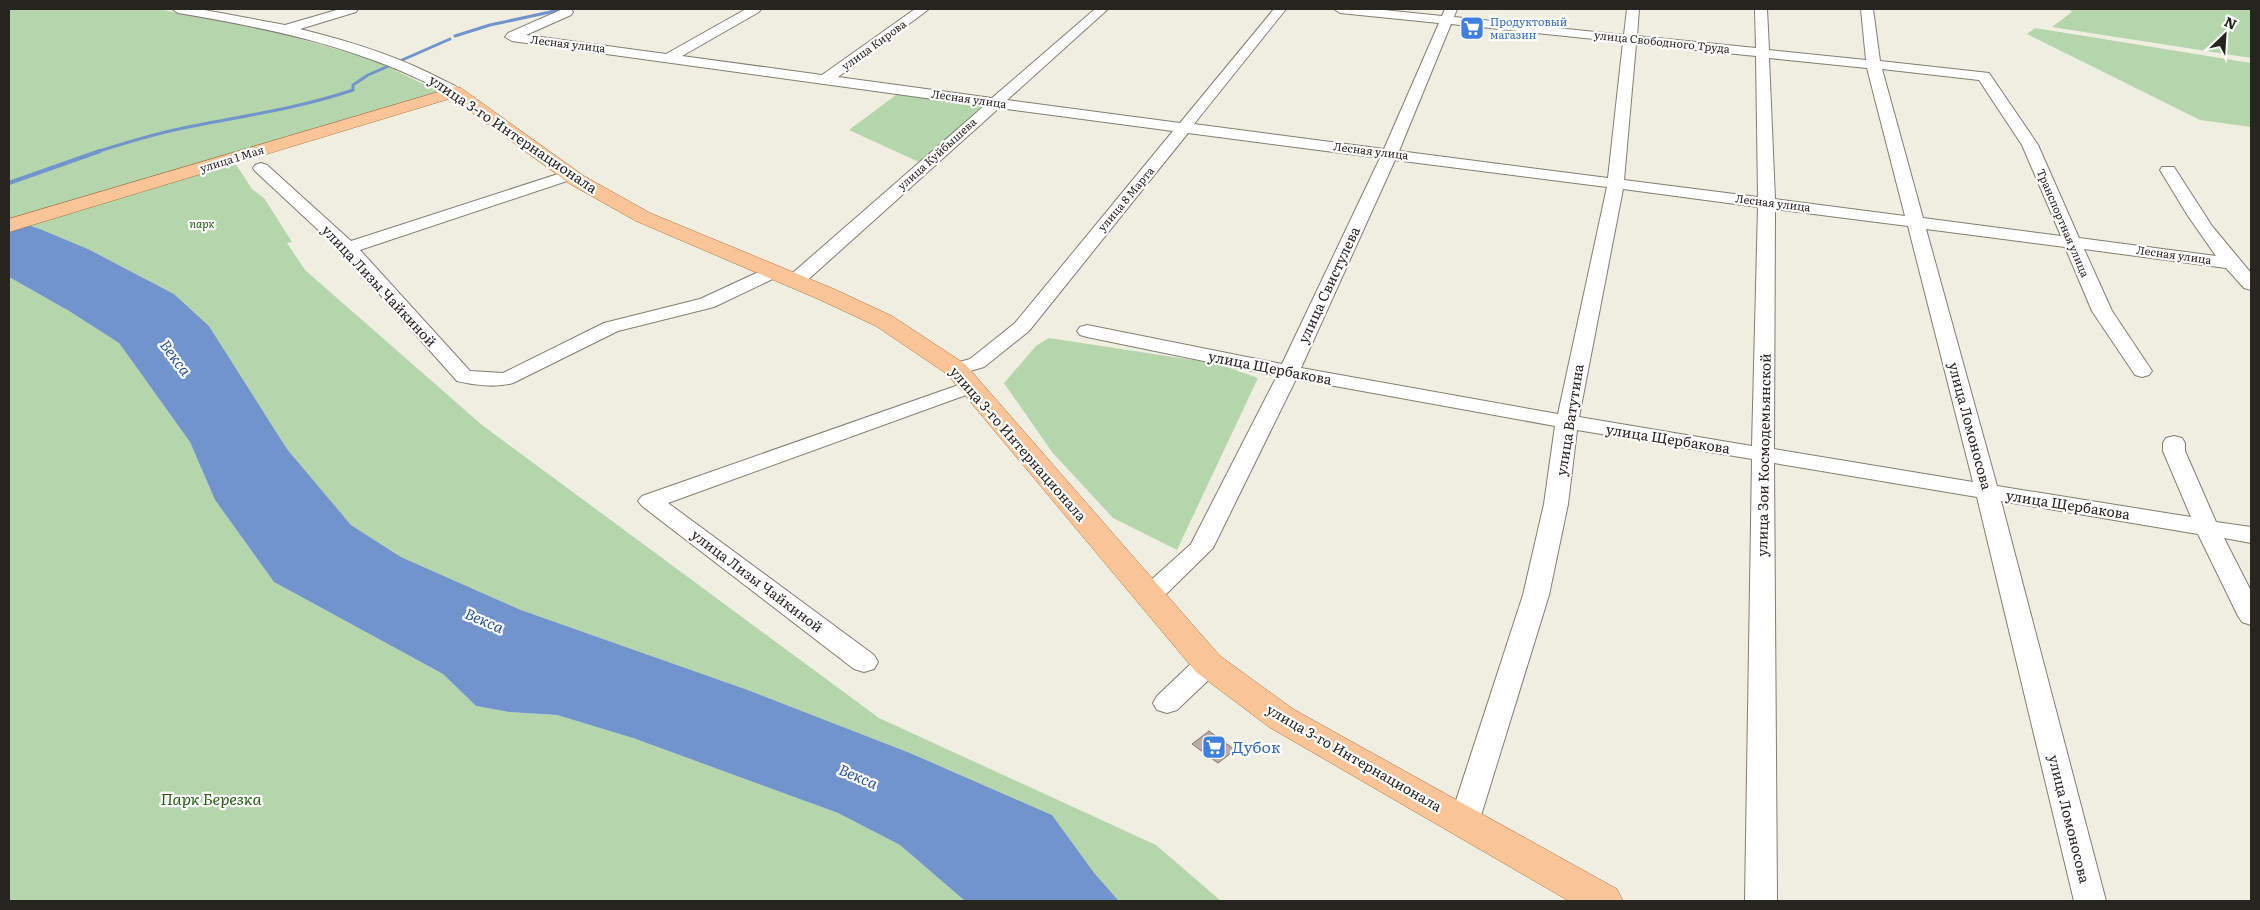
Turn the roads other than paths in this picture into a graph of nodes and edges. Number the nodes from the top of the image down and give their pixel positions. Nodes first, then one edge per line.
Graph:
1 (178, 9) edge
2 (352, 9) edge
3 (755, 9) edge
4 (923, 9) edge
5 (1102, 9) edge
6 (1280, 9) edge
7 (1340, 9) edge
8 (1634, 9) edge
9 (1761, 9) edge
10 (1867, 9) edge
11 (567, 12) dead end
12 (1449, 14) edge
13 (284, 30) junction
14 (1630, 39) junction
15 (1761, 52) junction
16 (671, 57) junction
17 (1873, 63) junction
18 (1984, 76) joint
19 (825, 80) junction
20 (455, 92) junction
21 (994, 103) junction
22 (1186, 127) junction
23 (1390, 153) junction
24 (262, 168) dead end
25 (2168, 170) dead end
26 (570, 175) junction
27 (1616, 182) junction
28 (1767, 202) junction
29 (1915, 221) junction
30 (9, 226) edge
31 (2070, 241) junction
32 (348, 248) junction
33 (2230, 263) junction
34 (773, 272) junction
35 (795, 281) junction
36 (2251, 284) edge
37 (1087, 331) dead end
38 (2142, 371) dead end
39 (1289, 372) junction
40 (963, 378) junction
41 (1566, 422) junction
42 (2174, 443) dead end
43 (1763, 454) junction
44 (1987, 492) junction
45 (650, 501) joint
46 (2207, 528) junction
47 (2251, 535) edge
48 (1150, 595) junction
49 (2251, 616) edge
50 (864, 662) dead end
51 (1208, 664) junction
52 (1167, 702) dead end
53 (1464, 822) junction
54 (1603, 901) edge
55 (1761, 901) edge
56 (2090, 901) edge

1 - 13 street, улица 3-го Интернационала
2 - 13 street
3 - 16 street
4 - 19 street, улица Кирова
5 - 21 street, улица Куйбышева
6 - 22 street, улица 8 Марта
7 - 12 street, улица Свободного Труда
8 - 14 street, улица Ватутина
9 - 15 street, улица Зои Космодемьянской
10 - 17 street, улица Ломоносова
11 - 16 street, Лесная улица
12 - 14 street, улица Свободного Труда
12 - 23 street, улица Свистулева
13 - 20 street, улица 3-го Интернационала
14 - 15 street, улица Свободного Труда
14 - 27 street, улица Ватутина
15 - 17 street, улица Свободного Труда
15 - 28 street, улица Зои Космодемьянской
16 - 19 street, Лесная улица
17 - 18 street, улица Свободного Труда
17 - 29 street, улица Ломоносова
18 - 31 street, Транспортная улица
19 - 21 street, Лесная улица
20 - 26 main road, улица 3-го Интернационала
20 - 30 main road, улица 1 Мая
21 - 22 street, Лесная улица
21 - 35 street, улица Куйбышева
22 - 23 street, Лесная улица
22 - 40 street, улица 8 Марта
23 - 27 street, Лесная улица
23 - 39 street, улица Свистулева
24 - 32 street, улица Лизы Чайкиной
25 - 33 street
26 - 32 street
26 - 34 main road, улица 3-го Интернационала
27 - 28 street, Лесная улица
27 - 41 street, улица Ватутина
28 - 29 street, Лесная улица
28 - 43 street, улица Зои Космодемьянской
29 - 31 street, Лесная улица
29 - 44 street, улица Ломоносова
31 - 33 street, Лесная улица
31 - 38 street, Транспортная улица
32 - 34 street, улица Лизы Чайкиной
33 - 36 street
34 - 35 main road, улица 3-го Интернационала
35 - 40 main road, улица 3-го Интернационала
37 - 39 street, улица Щербакова
39 - 41 street, улица Щербакова
39 - 48 street, улица Свистулева
40 - 45 street, улица 8 Марта
40 - 48 main road, улица 3-го Интернационала
41 - 43 street, улица Щербакова
41 - 53 street, улица Ватутина
42 - 46 street
43 - 44 street, улица Щербакова
43 - 55 street, улица Зои Космодемьянской
44 - 46 street, улица Щербакова
44 - 56 street, улица Ломоносова
45 - 50 street, улица Лизы Чайкиной
46 - 47 street, улица Щербакова
46 - 49 street
48 - 51 main road, улица 3-го Интернационала
51 - 52 street
51 - 53 main road, улица 3-го Интернационала
53 - 54 main road, улица 3-го Интернационала

